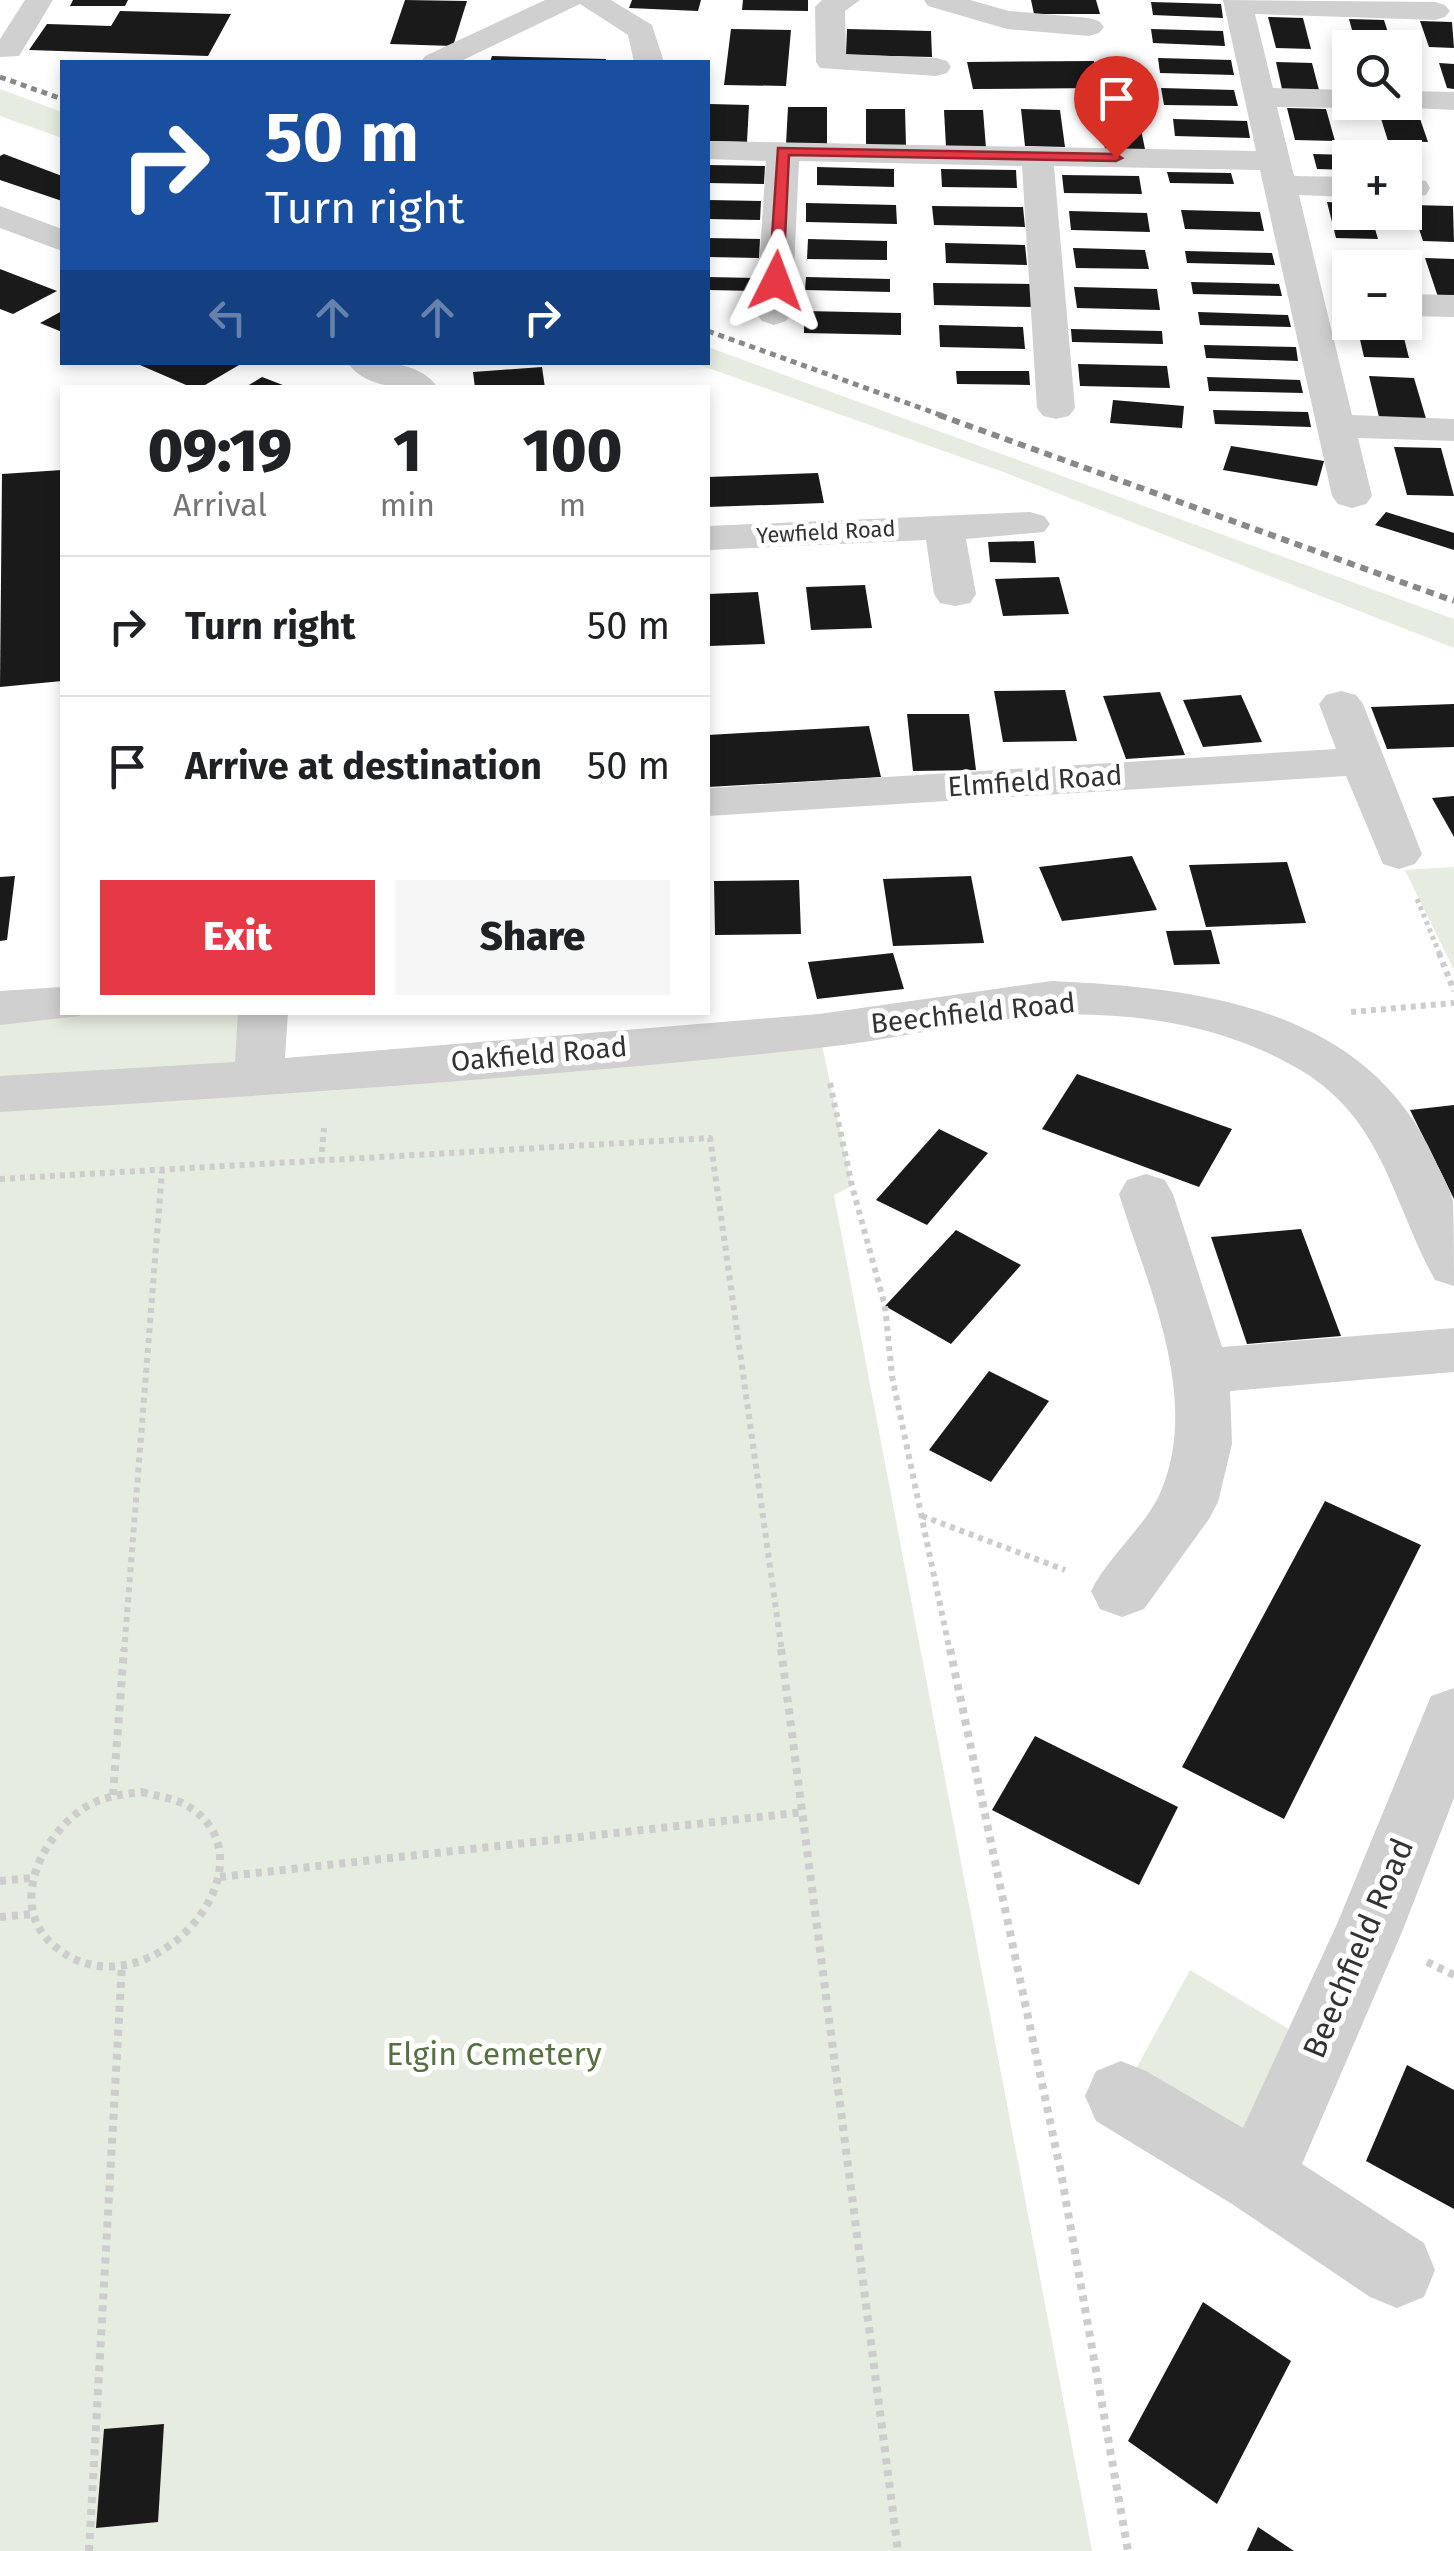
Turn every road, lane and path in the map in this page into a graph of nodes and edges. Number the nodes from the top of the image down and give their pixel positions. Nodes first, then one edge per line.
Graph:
1 (39, 0) edge
2 (568, 0) edge
3 (591, 0) edge
4 (846, 0) edge
5 (938, 0) edge
6 (1238, 3) edge
7 (1435, 11) dead end
8 (1089, 27) dead end
9 (8, 50) dead end
10 (440, 60) edge
11 (649, 60) edge
12 (936, 67) dead end
13 (1260, 97) junction
14 (1332, 99) edge
15 (1422, 100) edge
16 (1454, 101) edge
17 (710, 150) edge
18 (783, 151) junction
19 (1037, 156) junction
20 (1277, 173) junction
21 (1332, 184) edge
22 (0, 216) edge
23 (60, 240) edge
24 (1422, 305) edge
25 (1454, 306) edge
26 (774, 314) dead end
27 (371, 365) edge
28 (414, 385) edge
29 (1056, 408) dead end
30 (1336, 426) junction
31 (1454, 430) edge
32 (1352, 496) dead end
33 (1030, 524) dead end
34 (944, 526) junction
35 (710, 538) edge
36 (955, 594) dead end
37 (1342, 704) dead end
38 (1362, 760) junction
39 (710, 802) edge
40 (1399, 854) joint
41 (1454, 991) edge
42 (60, 1004) edge
43 (0, 1008) edge
44 (263, 1015) edge
45 (819, 1031) junction
46 (557, 1033) edge
47 (259, 1078) junction
48 (0, 1094) edge
49 (162, 1171) junction
50 (0, 1179) edge
51 (1146, 1194) dead end
52 (1449, 1244) edge
53 (1454, 1350) edge
54 (1201, 1371) junction
55 (922, 1515) junction
56 (1122, 1591) joint
57 (1454, 1716) edge
58 (113, 1795) junction
59 (804, 1812) junction
60 (220, 1877) junction
61 (31, 1878) junction
62 (0, 1881) edge
63 (32, 1914) junction
64 (0, 1917) edge
65 (122, 1965) junction
66 (1121, 2096) dead end
67 (1258, 2178) junction
68 (1398, 2270) dead end
69 (89, 2551) edge
70 (898, 2551) edge
71 (1128, 2551) edge

1 - 9 street
2 - 10 street
3 - 11 street
4 - 12 street
5 - 8 street
6 - 7 street
6 - 13 street
13 - 14 street
13 - 20 street
15 - 16 street
17 - 18 street
18 - 19 street
18 - 26 street
19 - 20 street
19 - 29 street
20 - 21 street
20 - 30 street
22 - 23 street
24 - 25 street
27 - 28 street
30 - 31 street
30 - 32 street
33 - 34 street, Yewfield Road
34 - 35 street, Yewfield Road
34 - 36 street
37 - 38 street
38 - 39 street, Elmfield Road
38 - 40 street
40 - 41 path
42 - 43 street
44 - 47 street
45 - 46 street, Oakfield Road
45 - 52 street, Beechfield Road
45 - 55 path
46 - 47 street, Oakfield Road
47 - 48 street, Oakfield Road
49 - 50 path
49 - 58 path
49 - 59 path
51 - 54 street
53 - 54 street
54 - 56 street
55 - 56 path
55 - 71 path
57 - 67 street, Beechfield Road
58 - 60 path
58 - 61 path
59 - 60 path
59 - 70 path
60 - 65 path
61 - 62 path
61 - 63 path
63 - 64 path
63 - 65 path
65 - 69 path
66 - 67 street
67 - 68 street

